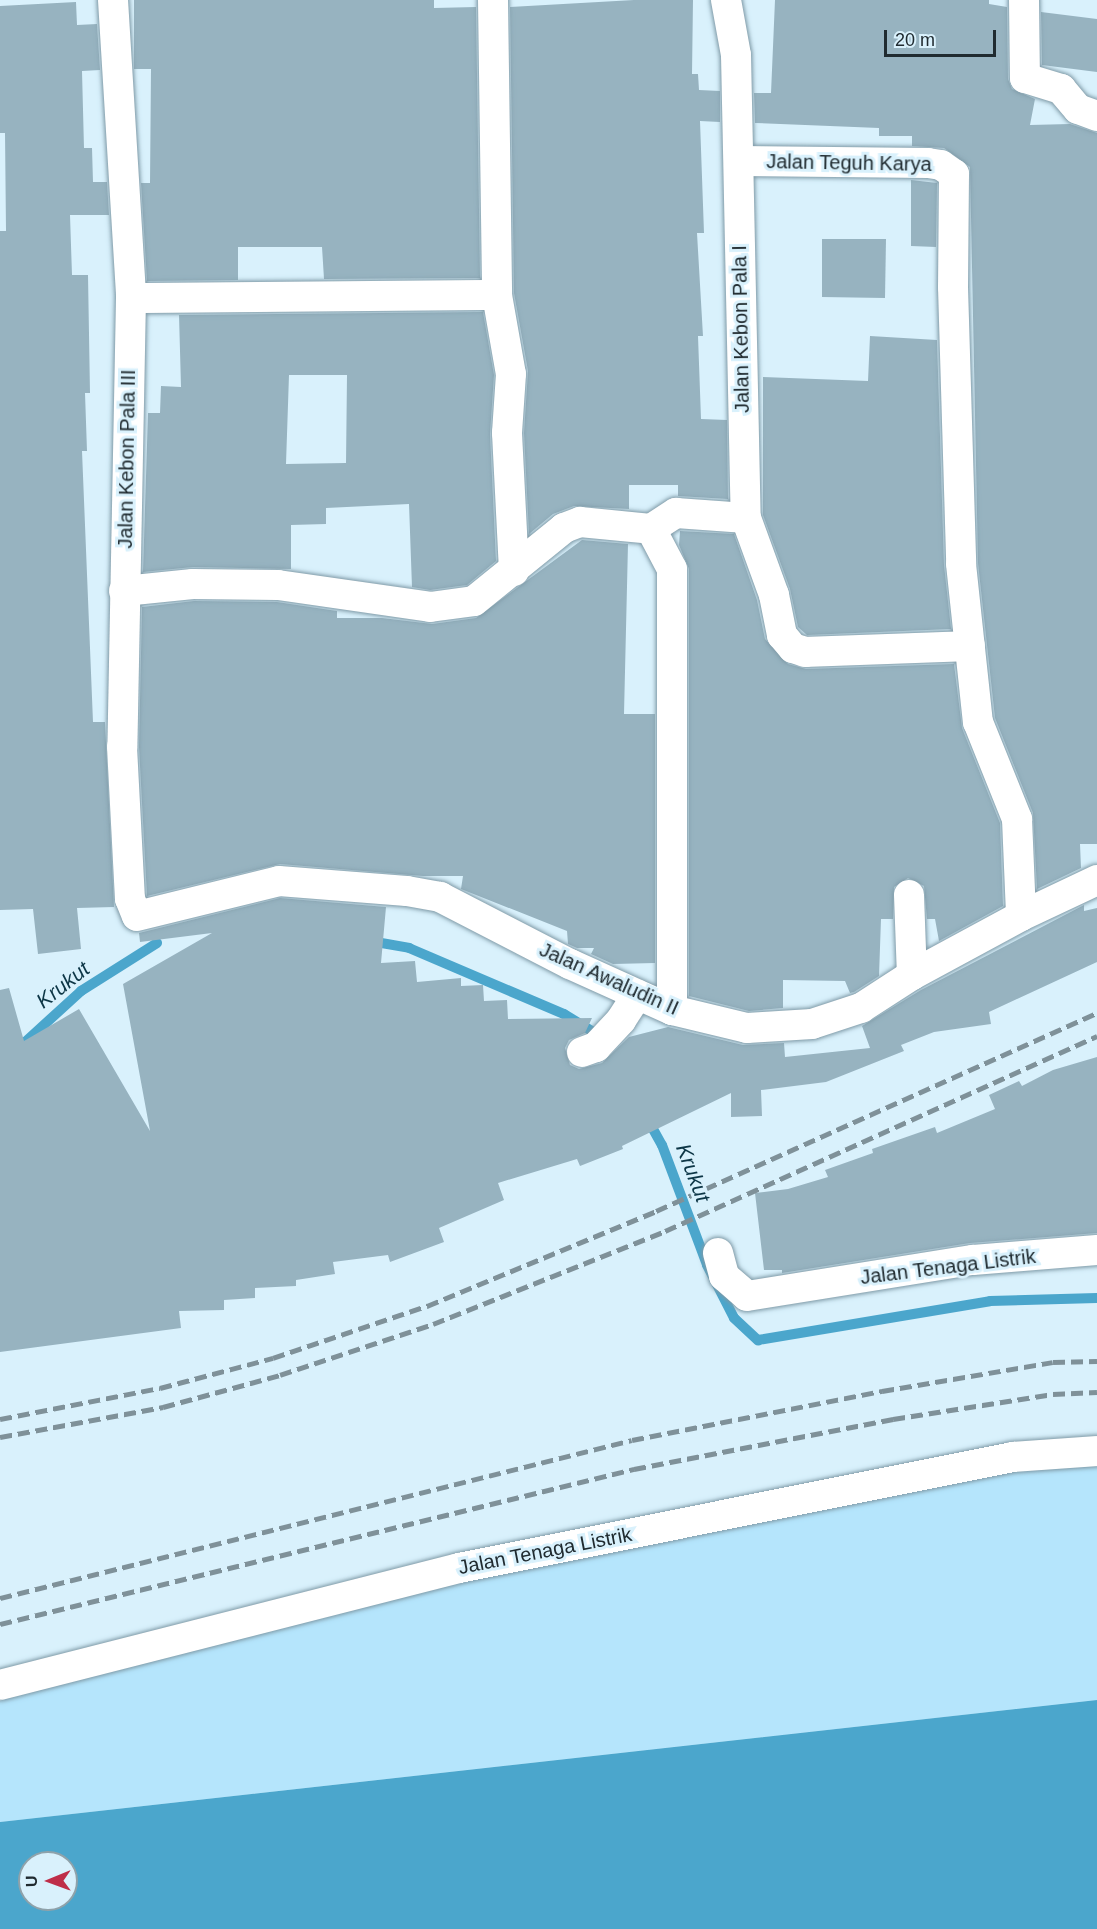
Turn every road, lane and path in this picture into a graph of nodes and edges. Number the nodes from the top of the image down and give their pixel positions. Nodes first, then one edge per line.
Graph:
1 (113, 0) edge
2 (493, 0) edge
3 (726, 0) edge
4 (1024, 0) edge
5 (1097, 116) edge
6 (740, 161) junction
7 (497, 295) junction
8 (131, 298) junction
9 (746, 518) junction
10 (651, 529) junction
11 (514, 571) junction
12 (124, 591) junction
13 (970, 646) junction
14 (1097, 880) edge
15 (909, 895) dead end
16 (137, 916) joint
17 (1021, 916) junction
18 (912, 975) junction
19 (637, 995) junction
20 (672, 1010) junction
21 (589, 1049) dead end
22 (1097, 1251) edge
23 (718, 1253) dead end
24 (1097, 1451) edge
25 (0, 1685) edge

1 - 8 street, Jalan Kebon Pala III
2 - 7 street
3 - 6 street, Jalan Kebon Pala I
4 - 5 street
6 - 9 street, Jalan Kebon Pala I
6 - 13 street, Jalan Teguh Karya
7 - 8 street
7 - 11 street
8 - 12 street, Jalan Kebon Pala III
9 - 10 street
9 - 13 street, Jalan Kebon Pala I
10 - 11 street
10 - 20 street
11 - 12 street
12 - 16 street, Jalan Kebon Pala III
13 - 17 street
14 - 17 street, Jalan Awaludin II
15 - 18 street
16 - 19 street, Jalan Awaludin II
17 - 18 street, Jalan Awaludin II
18 - 20 street, Jalan Awaludin II
19 - 20 street, Jalan Awaludin II
19 - 21 street
22 - 23 street, Jalan Tenaga Listrik
24 - 25 street, Jalan Tenaga Listrik

